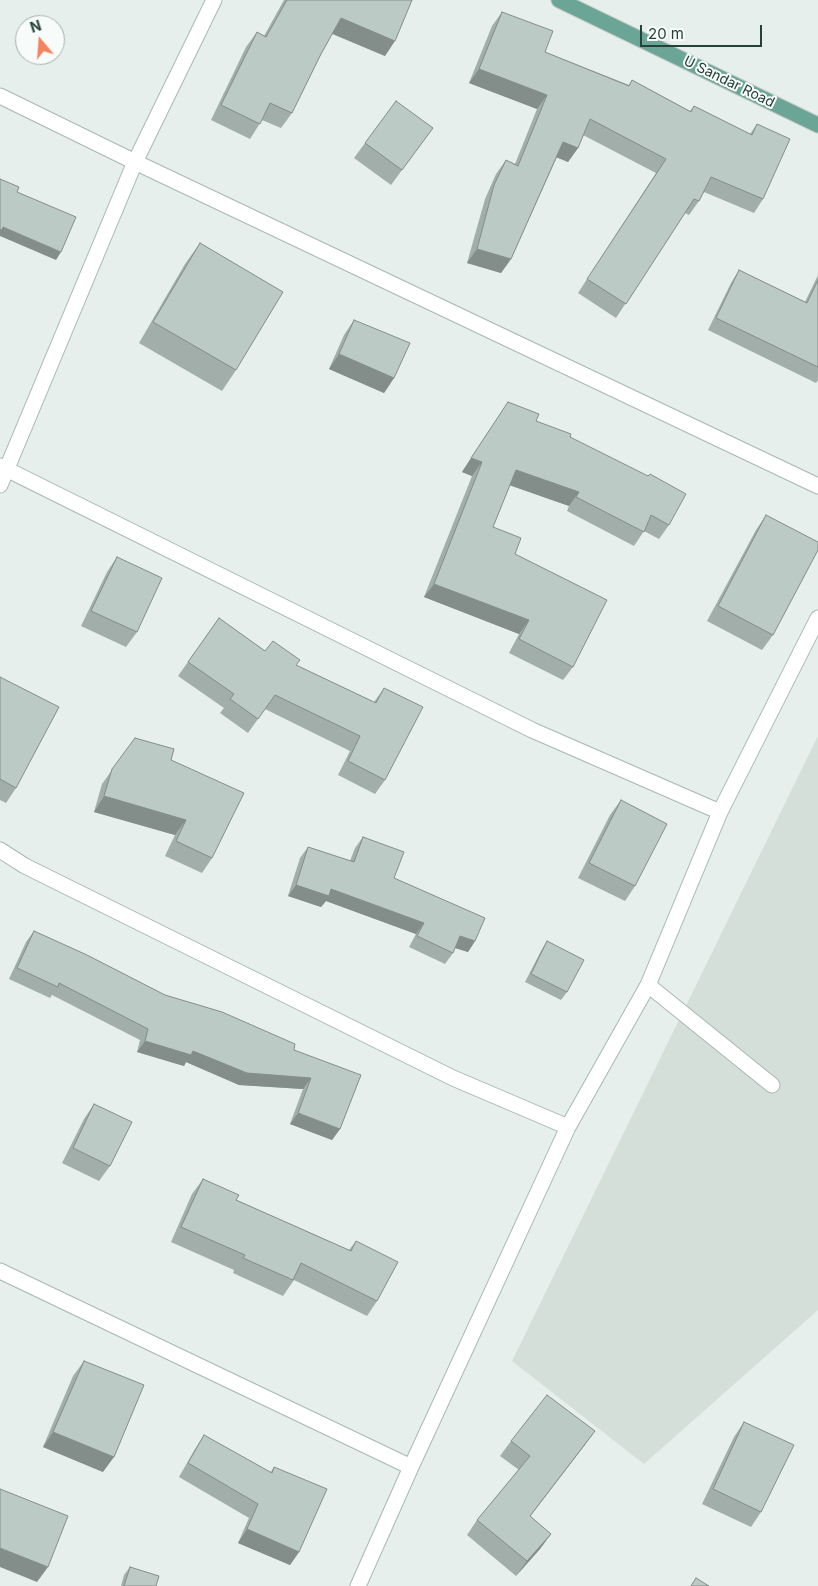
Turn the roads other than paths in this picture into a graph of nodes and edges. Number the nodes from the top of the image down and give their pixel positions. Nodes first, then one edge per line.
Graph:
1 (214, 0) edge
2 (559, 0) edge
3 (0, 96) edge
4 (818, 125) edge
5 (135, 162) junction
6 (4, 467) edge
7 (0, 484) edge
8 (818, 486) edge
9 (818, 618) edge
10 (720, 812) junction
11 (0, 850) edge
12 (648, 984) junction
13 (772, 1085) dead end
14 (568, 1127) junction
15 (0, 1271) edge
16 (410, 1467) junction
17 (358, 1586) edge

1 - 5 street
2 - 4 main road, U Sandar Road
3 - 5 street
5 - 6 street
5 - 8 street
6 - 7 street
6 - 10 street
9 - 10 street
10 - 12 street
11 - 14 street
12 - 13 street
12 - 14 street
14 - 16 street
15 - 16 street
16 - 17 street

